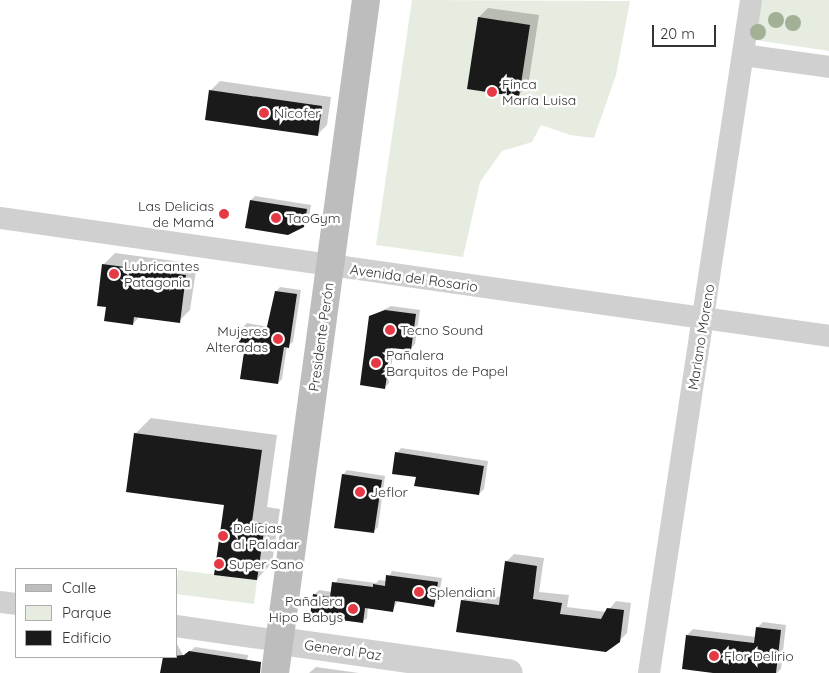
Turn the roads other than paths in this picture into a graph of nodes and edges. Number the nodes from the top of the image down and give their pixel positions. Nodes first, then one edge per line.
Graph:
1 (366, 0) edge
2 (751, 0) edge
3 (744, 55) junction
4 (829, 67) edge
5 (0, 218) edge
6 (330, 266) junction
7 (704, 318) junction
8 (829, 336) edge
9 (0, 602) edge
10 (15, 604) edge
11 (178, 626) edge
12 (280, 641) junction
13 (275, 673) edge
14 (509, 673) edge
15 (649, 673) edge

1 - 6 main road, Presidente Perón
2 - 3 street, Mariano Moreno
3 - 4 street
3 - 7 street, Mariano Moreno
5 - 6 street, Avenida del Rosario
6 - 7 street, Avenida del Rosario
6 - 12 main road, Presidente Perón
7 - 8 street, Avenida del Rosario
7 - 15 street, Mariano Moreno
9 - 10 street
11 - 12 street, General Paz
12 - 13 main road, Presidente Perón
12 - 14 street, General Paz

